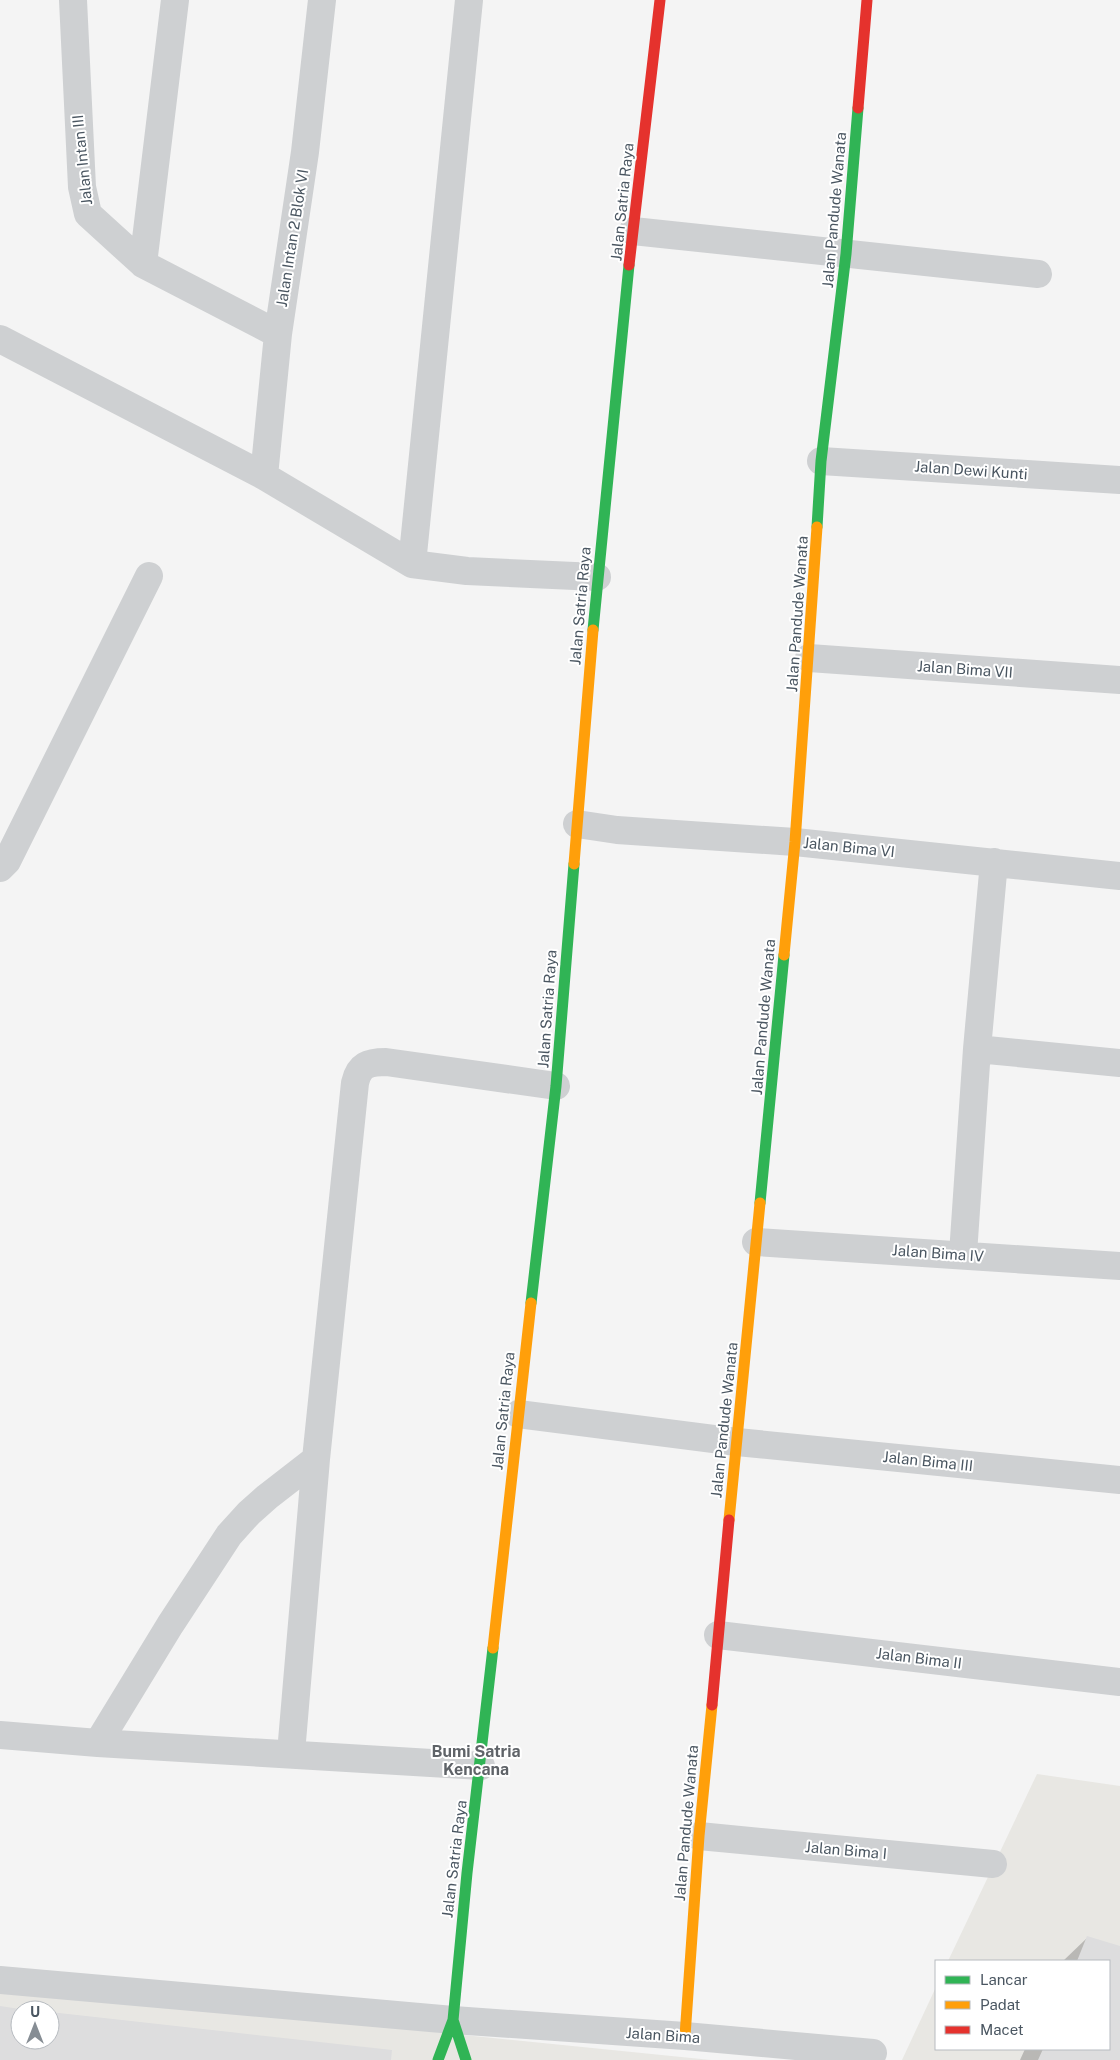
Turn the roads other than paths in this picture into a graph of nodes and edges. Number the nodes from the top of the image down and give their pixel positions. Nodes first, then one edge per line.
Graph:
1 (72, 0) edge
2 (175, 0) edge
3 (322, 0) edge
4 (469, 0) edge
5 (660, 0) edge
6 (866, 0) edge
7 (633, 231) junction
8 (846, 254) junction
9 (143, 264) junction
10 (1038, 274) dead end
11 (278, 334) junction
12 (0, 339) edge
13 (822, 461) junction
14 (264, 476) junction
15 (1120, 480) edge
16 (412, 564) junction
17 (149, 576) dead end
18 (597, 577) junction
19 (809, 658) junction
20 (1120, 680) edge
21 (577, 824) junction
22 (795, 842) junction
23 (994, 862) junction
24 (0, 868) edge
25 (1120, 876) edge
26 (977, 1049) junction
27 (1120, 1063) edge
28 (556, 1086) junction
29 (756, 1242) junction
30 (963, 1254) junction
31 (1120, 1266) edge
32 (518, 1414) junction
33 (737, 1442) junction
34 (316, 1459) junction
35 (1120, 1480) edge
36 (718, 1635) junction
37 (1120, 1682) edge
38 (0, 1735) edge
39 (98, 1743) junction
40 (291, 1753) junction
41 (481, 1766) junction
42 (699, 1836) junction
43 (993, 1864) dead end
44 (0, 1980) edge
45 (453, 2020) junction
46 (685, 2036) junction
47 (873, 2053) dead end
48 (438, 2060) edge
49 (466, 2060) edge

1 - 9 street, Jalan Intan III
2 - 9 street
3 - 11 street, Jalan Intan 2 Blok VI
4 - 16 street
5 - 7 street, Jalan Satria Raya
6 - 8 street, Jalan Pandude Wanata
7 - 8 street
7 - 18 street, Jalan Satria Raya
8 - 10 street
8 - 13 street, Jalan Pandude Wanata
9 - 11 street, Jalan Intan III
11 - 14 street, Jalan Intan 2 Blok VI
12 - 14 street
13 - 15 street, Jalan Dewi Kunti
13 - 19 street, Jalan Pandude Wanata
14 - 16 street
16 - 18 street
17 - 24 street
18 - 21 street, Jalan Satria Raya
19 - 20 street, Jalan Bima VII
19 - 22 street, Jalan Pandude Wanata
21 - 22 street, Jalan Bima VI
21 - 28 street, Jalan Satria Raya
22 - 23 street, Jalan Bima VI
22 - 29 street, Jalan Pandude Wanata
23 - 25 street, Jalan Bima VI
23 - 26 street
26 - 27 street
26 - 30 street
28 - 32 street, Jalan Satria Raya
28 - 34 street
29 - 30 street, Jalan Bima IV
29 - 33 street, Jalan Pandude Wanata
30 - 31 street, Jalan Bima IV
32 - 33 street, Jalan Bima III
32 - 41 street, Jalan Satria Raya
33 - 35 street, Jalan Bima III
33 - 36 street, Jalan Pandude Wanata
34 - 39 street
34 - 40 street
36 - 37 street, Jalan Bima II
36 - 42 street, Jalan Pandude Wanata
38 - 39 street
39 - 40 street
40 - 41 street
41 - 45 street, Jalan Satria Raya
42 - 43 street, Jalan Bima I
42 - 46 street, Jalan Pandude Wanata
44 - 45 street, Jalan Bima
45 - 46 street, Jalan Bima
45 - 48 street, Jalan Satria Raya
45 - 49 street, Jalan Satria Raya
46 - 47 street, Jalan Bima

